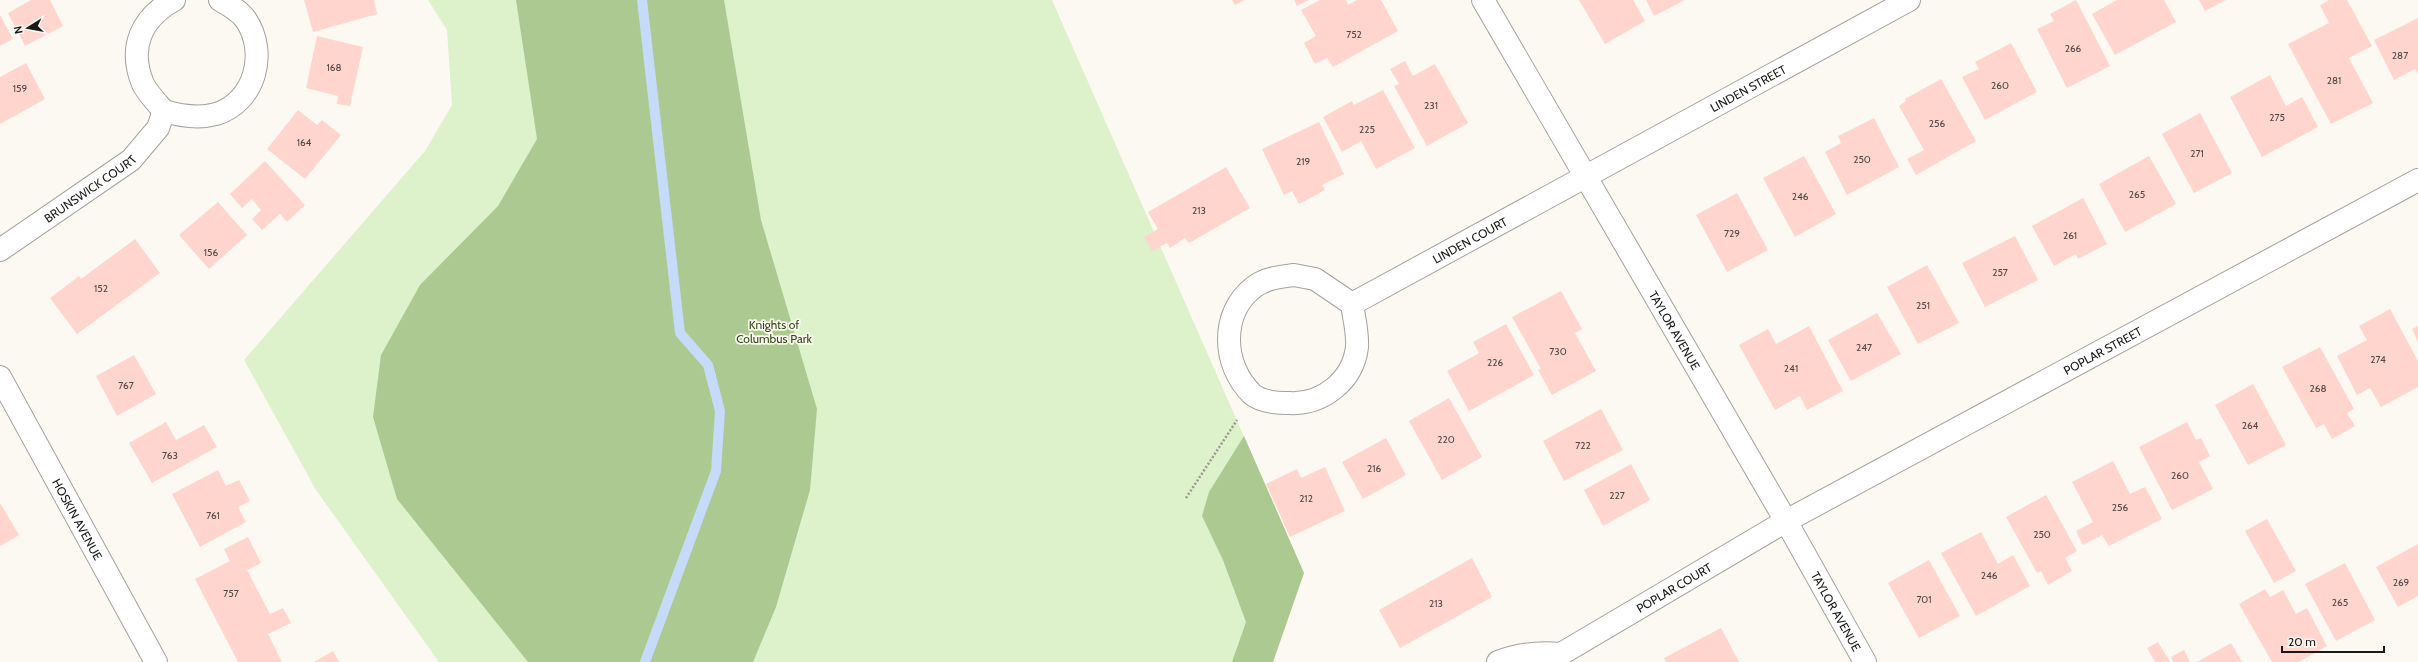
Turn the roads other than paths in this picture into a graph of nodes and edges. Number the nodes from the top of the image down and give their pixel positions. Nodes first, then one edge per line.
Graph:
1 (174, 0) edge
2 (220, 0) edge
3 (1483, 0) edge
4 (1909, 0) edge
5 (164, 111) junction
6 (1588, 177) junction
7 (2418, 180) edge
8 (0, 250) edge
9 (1352, 304) junction
10 (0, 377) edge
11 (1786, 521) junction
12 (1564, 658) edge
13 (156, 662) edge
14 (1498, 662) edge
15 (1865, 662) edge

1 - 5 street
2 - 5 street
3 - 6 street, TAYLOR AVENUE
4 - 6 street, LINDEN STREET
5 - 8 street, BRUNSWICK COURT
6 - 9 street, LINDEN COURT
6 - 11 street, TAYLOR AVENUE
7 - 11 street, POPLAR STREET
9 - 9 street
10 - 13 street, HOSKIN AVENUE
11 - 12 street, POPLAR COURT
11 - 15 street, TAYLOR AVENUE
12 - 14 street, POPLAR COURT

